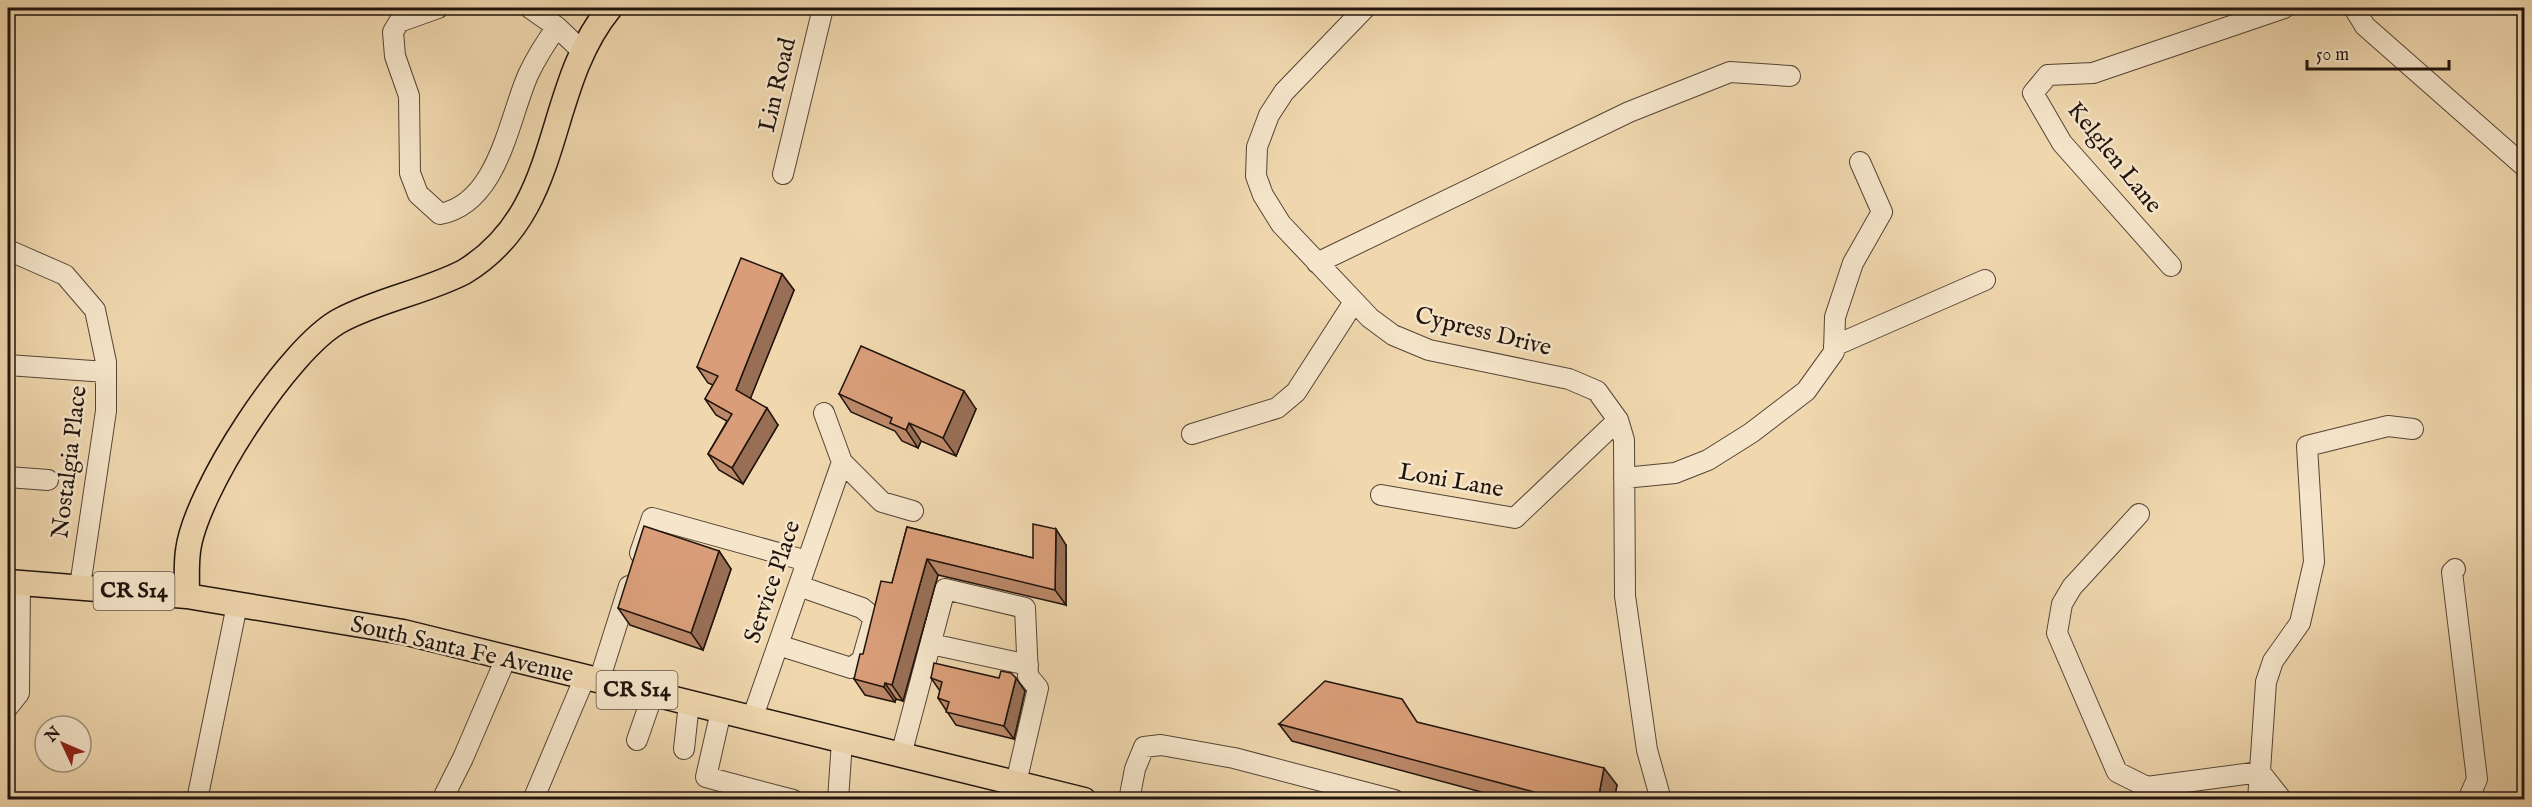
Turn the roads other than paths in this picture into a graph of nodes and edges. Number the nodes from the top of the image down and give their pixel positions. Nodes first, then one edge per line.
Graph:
1 (438, 8) edge
2 (530, 8) edge
3 (610, 8) edge
4 (823, 8) edge
5 (1365, 8) edge
6 (2284, 8) edge
7 (2354, 8) edge
8 (557, 27) junction
9 (581, 50) junction
10 (1790, 76) dead end
11 (1860, 162) dead end
12 (2524, 166) edge
13 (783, 174) dead end
14 (8, 250) edge
15 (1317, 262) junction
16 (2170, 266) dead end
17 (1985, 280) dead end
18 (1354, 302) junction
19 (1834, 346) junction
20 (8, 365) edge
21 (106, 372) junction
22 (824, 413) dead end
23 (1618, 420) junction
24 (2413, 429) dead end
25 (1192, 434) dead end
26 (842, 462) junction
27 (8, 477) edge
28 (1624, 478) junction
29 (48, 480) dead end
30 (1381, 495) dead end
31 (913, 511) dead end
32 (2139, 514) dead end
33 (807, 561) junction
34 (2455, 569) dead end
35 (14, 582) edge
36 (799, 585) junction
37 (80, 586) junction
38 (187, 596) junction
39 (237, 605) junction
40 (931, 644) junction
41 (778, 645) junction
42 (506, 658) junction
43 (1028, 665) junction
44 (592, 679) junction
45 (652, 694) junction
46 (689, 703) junction
47 (8, 706) edge
48 (721, 711) junction
49 (752, 719) junction
50 (637, 740) dead end
51 (842, 741) junction
52 (684, 749) dead end
53 (901, 755) junction
54 (2260, 772) junction
55 (1016, 783) junction
56 (197, 800) edge
57 (442, 800) edge
58 (532, 800) edge
59 (793, 800) edge
60 (838, 800) edge
61 (1084, 800) edge
62 (1129, 800) edge
63 (1394, 800) edge
64 (1661, 800) edge
65 (2258, 800) edge
66 (2282, 800) edge
67 (2468, 800) edge

1 - 8 street
2 - 8 street
3 - 9 main road
4 - 13 street, Lin Road
5 - 15 street, Cypress Drive
6 - 16 street, Kelglen Lane
7 - 12 street
8 - 9 street
9 - 38 main road
10 - 15 street
11 - 19 street
14 - 21 street, Nostalgia Place
15 - 18 street, Cypress Drive
17 - 19 street
18 - 23 street, Cypress Drive
18 - 25 street
19 - 28 street
20 - 21 street
21 - 37 street, Nostalgia Place
22 - 26 street
23 - 28 street, Cypress Drive
23 - 30 street, Loni Lane
24 - 54 street
26 - 31 street
26 - 33 street, Service Place
27 - 29 street
28 - 64 street, Cypress Drive
32 - 54 street
33 - 36 street, Service Place
33 - 44 street
34 - 67 street
35 - 37 main road, South Santa Fe Avenue / CR S14
35 - 47 street
36 - 41 street, Service Place
36 - 41 street
37 - 38 main road, South Santa Fe Avenue / CR S14
38 - 39 main road, South Santa Fe Avenue / CR S14
39 - 42 main road, South Santa Fe Avenue / CR S14
39 - 56 street
40 - 43 street
40 - 43 street
40 - 53 street
41 - 49 street, Service Place
42 - 44 main road, South Santa Fe Avenue / CR S14
42 - 57 street
43 - 55 street
44 - 45 main road, South Santa Fe Avenue / CR S14
44 - 58 street
45 - 46 main road, South Santa Fe Avenue / CR S14
45 - 50 street
46 - 48 main road, South Santa Fe Avenue / CR S14
46 - 52 street
48 - 49 main road, South Santa Fe Avenue / CR S14
48 - 59 street
49 - 51 main road, South Santa Fe Avenue / CR S14
51 - 53 main road, South Santa Fe Avenue / CR S14
51 - 60 street
53 - 55 main road, South Santa Fe Avenue / CR S14
54 - 65 street
54 - 66 street
55 - 61 main road, South Santa Fe Avenue / CR S14
62 - 63 street

